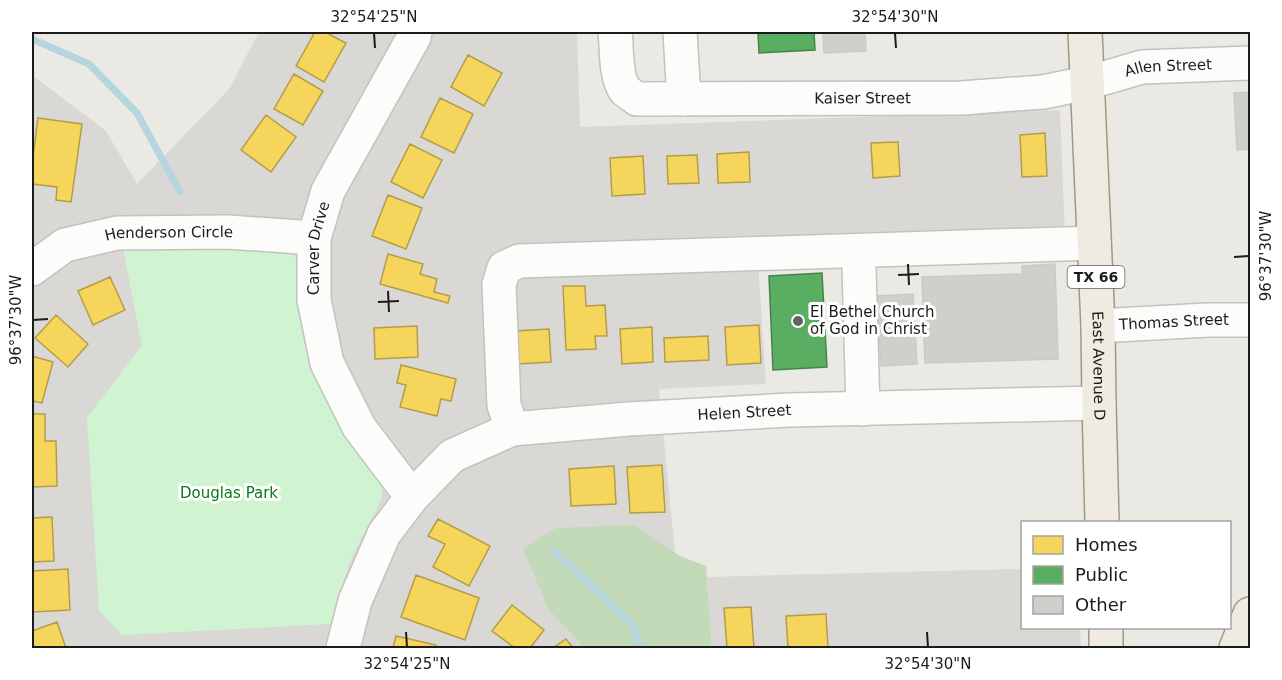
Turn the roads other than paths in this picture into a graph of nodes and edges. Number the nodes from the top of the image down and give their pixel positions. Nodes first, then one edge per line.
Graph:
1 (415, 32) edge
2 (615, 32) edge
3 (680, 32) edge
4 (1085, 32) edge
5 (1251, 63) edge
6 (1087, 83) junction
7 (684, 99) junction
8 (314, 238) junction
9 (1094, 243) junction
10 (859, 268) dead end
11 (32, 269) edge
12 (1251, 320) edge
13 (1098, 326) junction
14 (1099, 403) junction
15 (863, 409) junction
16 (512, 429) junction
17 (412, 497) junction
18 (1102, 521) edge
19 (1251, 614) edge
20 (343, 648) edge
21 (1236, 648) edge

1 - 8 street, Carver Drive
2 - 7 street, Kaiser Street
3 - 7 street
4 - 6 main road, East Avenue D / TX 66
5 - 6 street, Allen Street
6 - 7 street, Kaiser Street
6 - 9 main road, East Avenue D / TX 66
8 - 11 street, Henderson Circle
8 - 17 street, Carver Drive
9 - 13 main road, East Avenue D / TX 66
9 - 16 street
10 - 15 street
12 - 13 street, Thomas Street
13 - 14 main road, East Avenue D / TX 66
14 - 15 street, Helen Street
14 - 18 main road, East Avenue D / TX 66
15 - 16 street, Helen Street
16 - 17 street, Helen Street
17 - 20 street
19 - 21 main road

